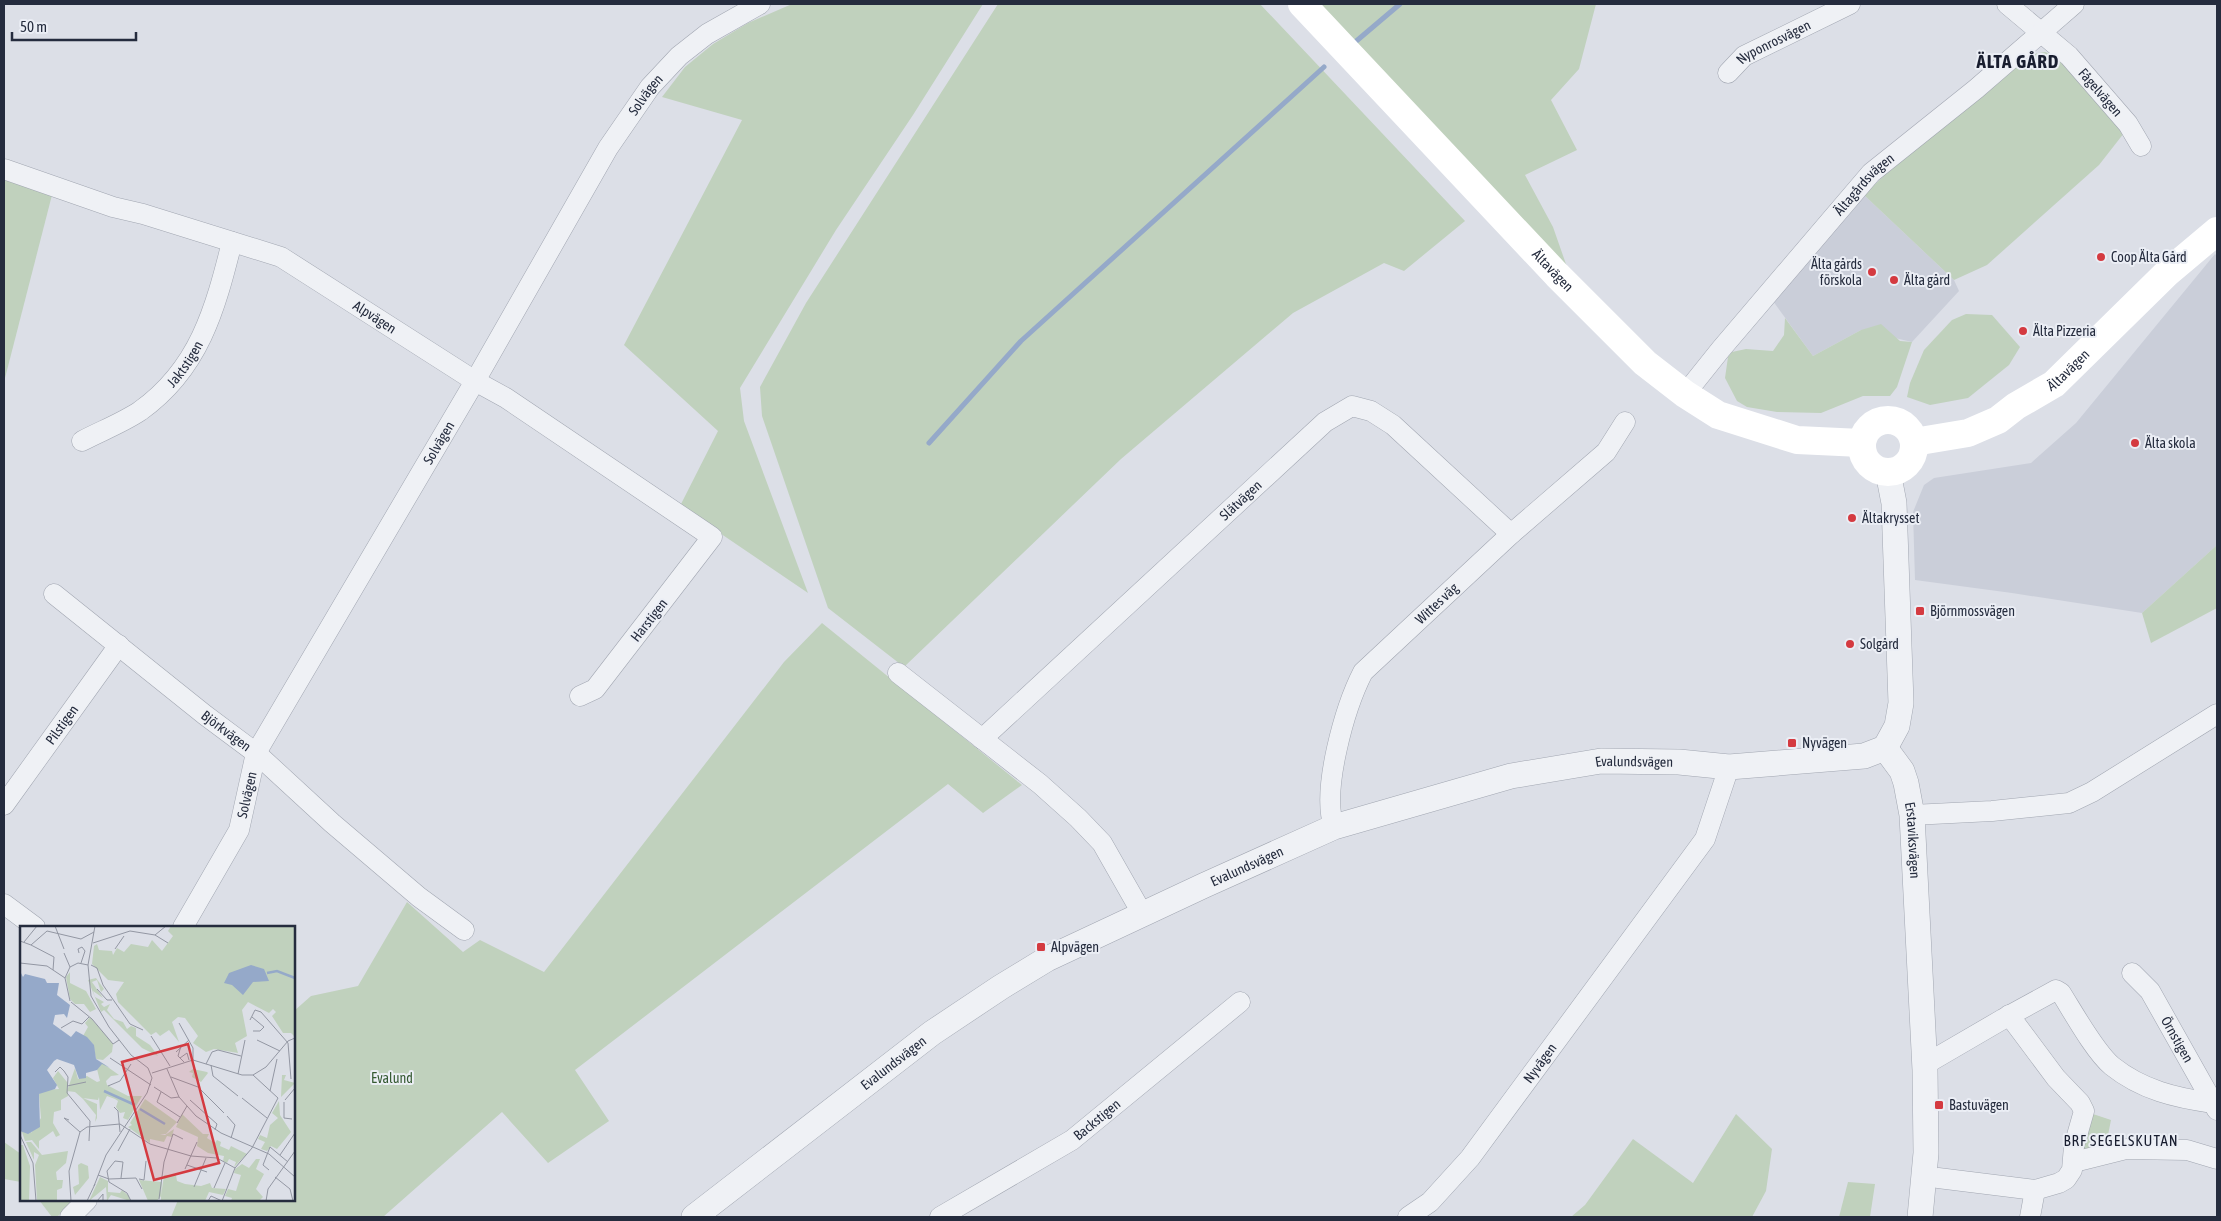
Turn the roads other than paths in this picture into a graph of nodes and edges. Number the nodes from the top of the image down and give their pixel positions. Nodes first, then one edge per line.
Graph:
1 (760, 4) edge
2 (1302, 4) edge
3 (1850, 4) edge
4 (2007, 4) edge
5 (2074, 4) edge
6 (2041, 34) junction
7 (1728, 73) dead end
8 (2141, 146) dead end
9 (4, 169) edge
10 (2217, 230) edge
11 (232, 242) junction
12 (475, 382) junction
13 (1685, 394) junction
14 (1625, 422) dead end
15 (82, 441) dead end
16 (1914, 442) junction
17 (1861, 443) junction
18 (1888, 472) junction
19 (1511, 534) junction
20 (712, 537) joint
21 (54, 594) dead end
22 (119, 645) junction
23 (898, 673) dead end
24 (580, 696) dead end
25 (2217, 714) edge
26 (982, 739) junction
27 (1885, 748) junction
28 (256, 752) junction
29 (1729, 767) junction
30 (4, 805) edge
31 (1912, 815) junction
32 (1334, 827) junction
33 (4, 904) edge
34 (1143, 915) junction
35 (34, 926) edge
36 (184, 926) edge
37 (464, 930) dead end
38 (2132, 973) dead end
39 (1240, 1002) dead end
40 (2009, 1015) junction
41 (1924, 1065) junction
42 (2215, 1106) edge
43 (2217, 1160) edge
44 (2074, 1162) junction
45 (1938, 1178) dead end
46 (2035, 1190) junction
47 (86, 1201) edge
48 (70, 1217) edge
49 (694, 1217) edge
50 (940, 1217) edge
51 (1408, 1217) edge
52 (1920, 1217) edge
53 (2030, 1217) edge

1 - 12 street, Solvägen
2 - 13 main road, Ältavägen
3 - 7 street, Nyponrosvägen
4 - 6 street, Fågelvägen
5 - 6 street, Ältagårdsvägen
6 - 8 street, Fågelvägen
6 - 13 street, Ältagårdsvägen
9 - 11 street, Alpvägen
10 - 16 main road, Ältavägen
11 - 12 street, Alpvägen
11 - 15 street, Jaktstigen
12 - 20 street, Alpvägen
12 - 28 street, Solvägen
13 - 17 main road, Ältavägen
14 - 19 street, Wittes väg
16 - 17 main road
16 - 18 main road
17 - 18 main road
18 - 27 street
19 - 26 street, Slätvägen
19 - 32 street, Wittes väg
20 - 24 street, Harstigen
21 - 22 street, Björkvägen
22 - 28 street, Björkvägen
22 - 30 street, Pilstigen
23 - 26 street
25 - 31 street
26 - 34 street
27 - 29 street, Evalundsvägen
27 - 31 street, Erstaviksvägen
28 - 36 street, Solvägen
28 - 37 street, Björkvägen
29 - 32 street, Evalundsvägen
29 - 51 street, Nyvägen
31 - 41 street, Erstaviksvägen
32 - 34 street, Evalundsvägen
33 - 35 street
34 - 49 street, Evalundsvägen
38 - 42 street, Örnstigen
39 - 50 street, Backstigen
40 - 41 street
40 - 42 street
40 - 44 street
41 - 52 street, Erstaviksvägen
43 - 44 street
44 - 46 street
45 - 46 street
46 - 53 street
47 - 48 street

